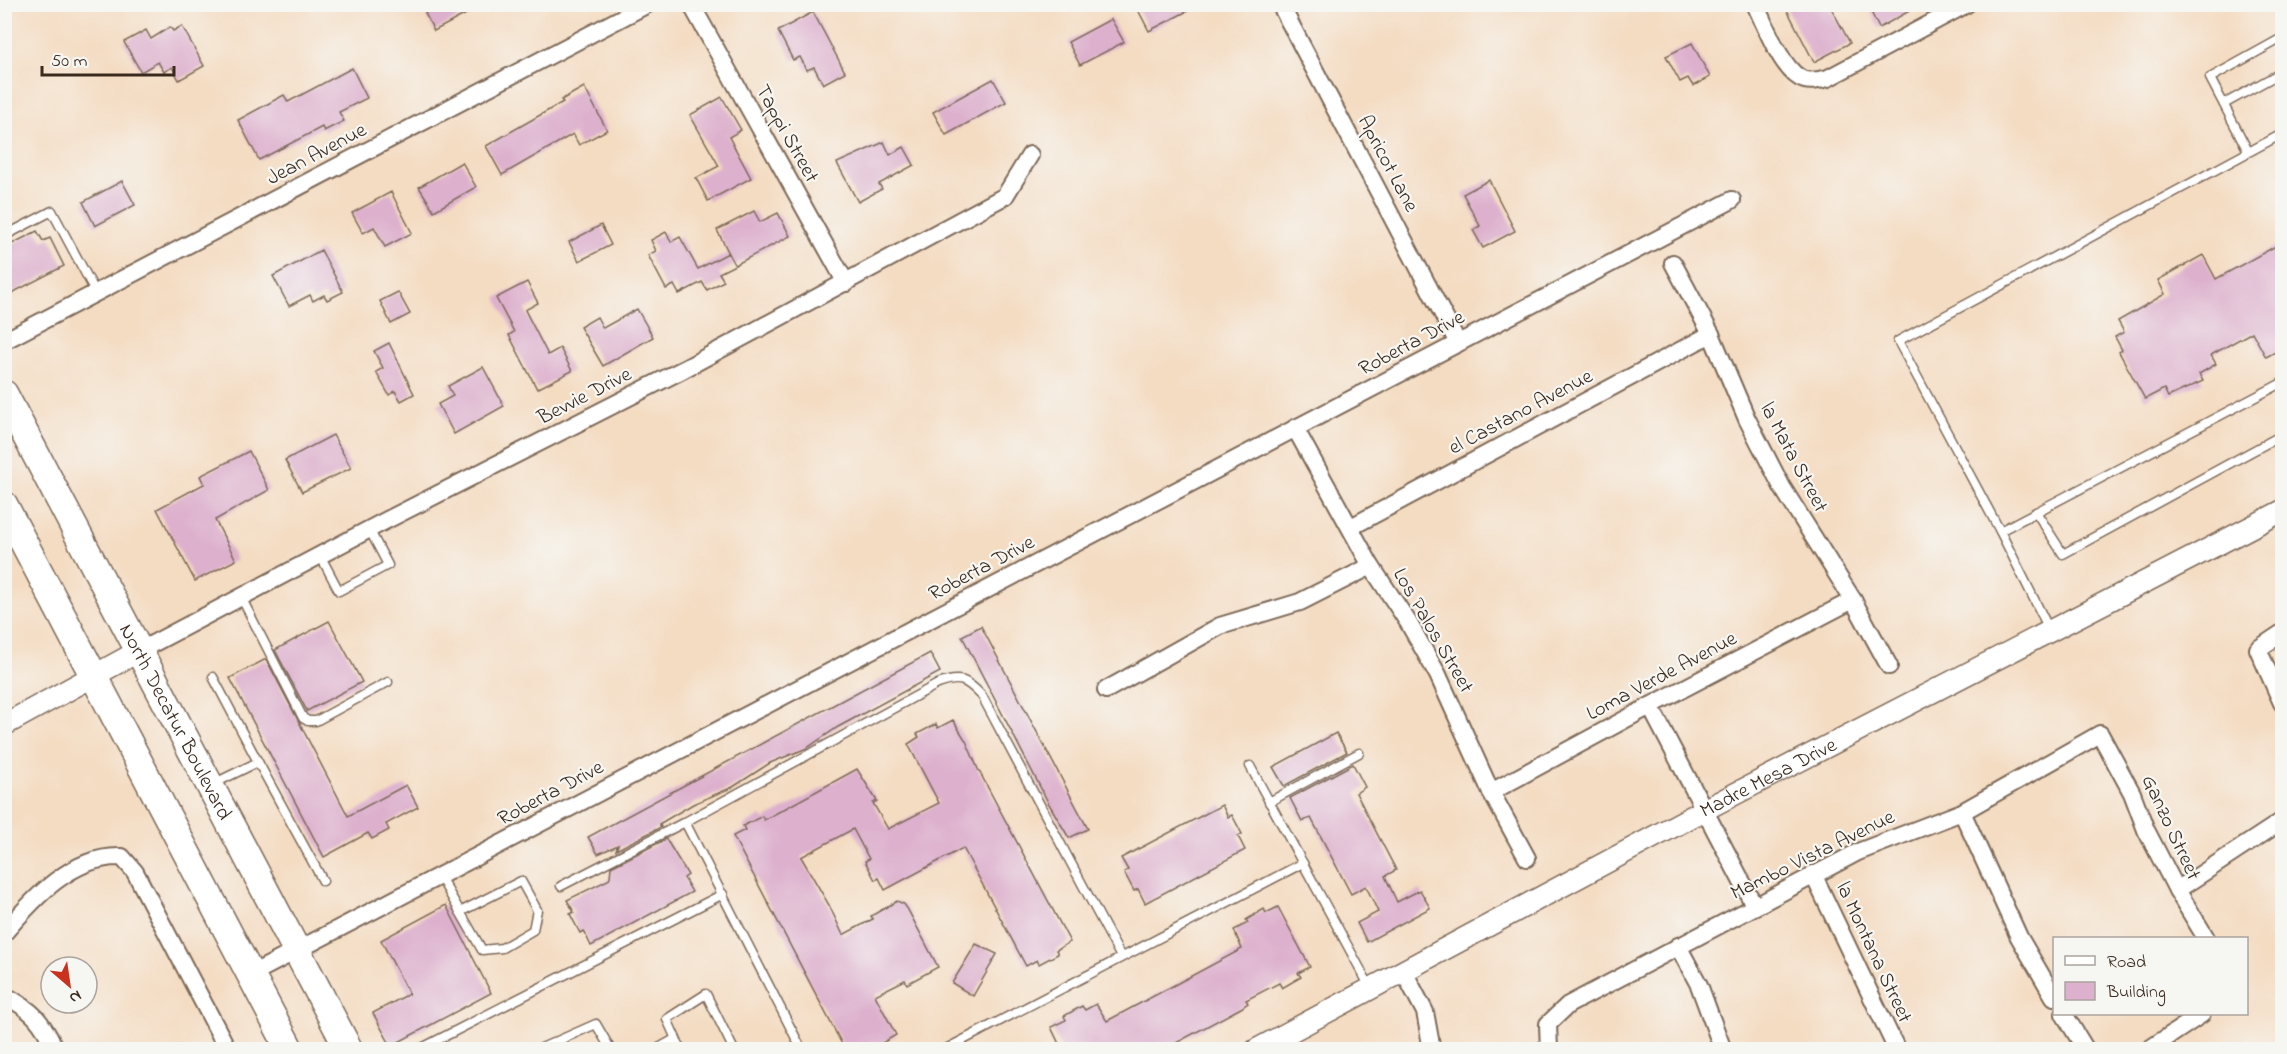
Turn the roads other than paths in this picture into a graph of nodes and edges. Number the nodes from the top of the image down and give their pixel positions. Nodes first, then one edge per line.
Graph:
1 (648, 4) edge
2 (691, 4) edge
3 (1280, 4) edge
4 (1755, 4) edge
5 (1967, 4) edge
6 (2283, 38) edge
7 (2283, 72) edge
8 (2224, 104) junction
9 (2283, 134) edge
10 (2248, 151) junction
11 (1030, 155) dead end
12 (1732, 200) dead end
13 (4, 236) edge
14 (1674, 263) dead end
15 (846, 283) junction
16 (96, 293) junction
17 (1710, 334) junction
18 (4, 341) edge
19 (1458, 343) junction
20 (2283, 384) edge
21 (4, 394) edge
22 (1295, 428) junction
23 (2283, 435) edge
24 (4, 505) edge
25 (2283, 511) edge
26 (2036, 512) junction
27 (1351, 527) junction
28 (369, 529) junction
29 (2000, 531) junction
30 (320, 555) junction
31 (1371, 566) junction
32 (241, 597) junction
33 (1853, 600) junction
34 (2050, 631) junction
35 (2283, 633) edge
36 (139, 651) junction
37 (1889, 666) dead end
38 (94, 676) junction
39 (213, 677) dead end
40 (388, 682) dead end
41 (1106, 690) dead end
42 (2283, 703) edge
43 (1650, 706) junction
44 (4, 725) edge
45 (2100, 734) joint
46 (1359, 753) dead end
47 (258, 762) junction
48 (1250, 766) dead end
49 (210, 786) junction
50 (1491, 792) junction
51 (1269, 802) junction
52 (1704, 810) junction
53 (1962, 812) junction
54 (2283, 821) edge
55 (685, 822) junction
56 (1527, 858) dead end
57 (1303, 863) junction
58 (1814, 874) junction
59 (439, 875) junction
60 (322, 881) dead end
61 (561, 886) dead end
62 (2177, 890) junction
63 (723, 894) junction
64 (1754, 905) junction
65 (460, 912) junction
66 (4, 933) edge
67 (2205, 937) edge
68 (1678, 946) junction
69 (297, 949) junction
70 (1121, 957) junction
71 (1403, 970) junction
72 (250, 975) junction
73 (1371, 988) junction
74 (2053, 994) edge
75 (4, 995) edge
76 (2065, 1015) edge
77 (2200, 1015) edge
78 (675, 1039) junction
79 (290, 1046) edge
80 (56, 1050) edge
81 (228, 1050) edge
82 (349, 1050) edge
83 (418, 1050) edge
84 (537, 1050) edge
85 (610, 1050) edge
86 (655, 1050) edge
87 (681, 1050) edge
88 (734, 1050) edge
89 (802, 1050) edge
90 (944, 1050) edge
91 (1256, 1050) edge
92 (1432, 1050) edge
93 (1549, 1050) edge
94 (1722, 1050) edge
95 (1897, 1050) edge
96 (2086, 1050) edge
97 (2148, 1050) edge

1 - 16 street, Jean Avenue
2 - 15 street, Tappi Street
3 - 19 street, Apricot Lane
4 - 5 street
6 - 8 lane
7 - 8 lane
8 - 10 lane
9 - 10 lane
10 - 29 lane
11 - 15 street, Bevvie Drive
12 - 19 street, Roberta Drive
13 - 16 lane
14 - 17 street, la Mata Street
15 - 28 street, Bevvie Drive
16 - 18 street, Jean Avenue
17 - 27 street, el Castano Avenue
17 - 33 street, la Mata Street
19 - 22 street, Roberta Drive
20 - 26 lane
21 - 36 main road, North Decatur Boulevard
22 - 27 street, Los Palos Street
22 - 59 street, Roberta Drive
23 - 26 lane
24 - 38 main road
25 - 34 street, Madre Mesa Drive
26 - 29 lane
27 - 31 street, Los Palos Street
28 - 30 street, Bevvie Drive
28 - 30 lane
29 - 34 lane
30 - 32 street, Bevvie Drive
31 - 41 street
31 - 50 street, Los Palos Street
32 - 36 street, Bevvie Drive
32 - 40 lane
33 - 37 street, la Mata Street
33 - 43 street, Loma Verde Avenue
34 - 52 street, Madre Mesa Drive
35 - 42 street
36 - 38 street
36 - 49 main road, North Decatur Boulevard
38 - 44 street
38 - 72 main road
39 - 47 lane
43 - 50 street, Loma Verde Avenue
43 - 52 street
45 - 53 street, Mambo Vista Avenue
45 - 62 street, Ganzo Street
46 - 51 lane
47 - 49 lane
47 - 60 lane
48 - 51 lane
49 - 69 main road, North Decatur Boulevard
50 - 56 street, Los Palos Street
51 - 57 lane
52 - 64 street
52 - 71 street, Madre Mesa Drive
53 - 58 street, Mambo Vista Avenue
53 - 74 street
54 - 62 street
55 - 61 lane
55 - 63 lane
55 - 70 lane
57 - 70 lane
57 - 73 lane
58 - 64 street, Mambo Vista Avenue
58 - 95 street, la Montana Street
59 - 65 lane
59 - 69 street, Roberta Drive
62 - 67 street, Ganzo Street
63 - 83 lane
63 - 89 lane
64 - 68 street, Mambo Vista Avenue
65 - 65 lane
66 - 81 street
68 - 93 street, Mambo Vista Avenue
68 - 94 street
69 - 72 street, Roberta Drive
69 - 82 main road, North Decatur Boulevard
70 - 90 lane
71 - 73 street, Madre Mesa Drive
71 - 92 street
72 - 79 main road
73 - 91 street, Madre Mesa Drive
75 - 80 street
76 - 96 street
77 - 97 street
78 - 86 lane
78 - 87 lane
78 - 88 lane
84 - 85 lane

